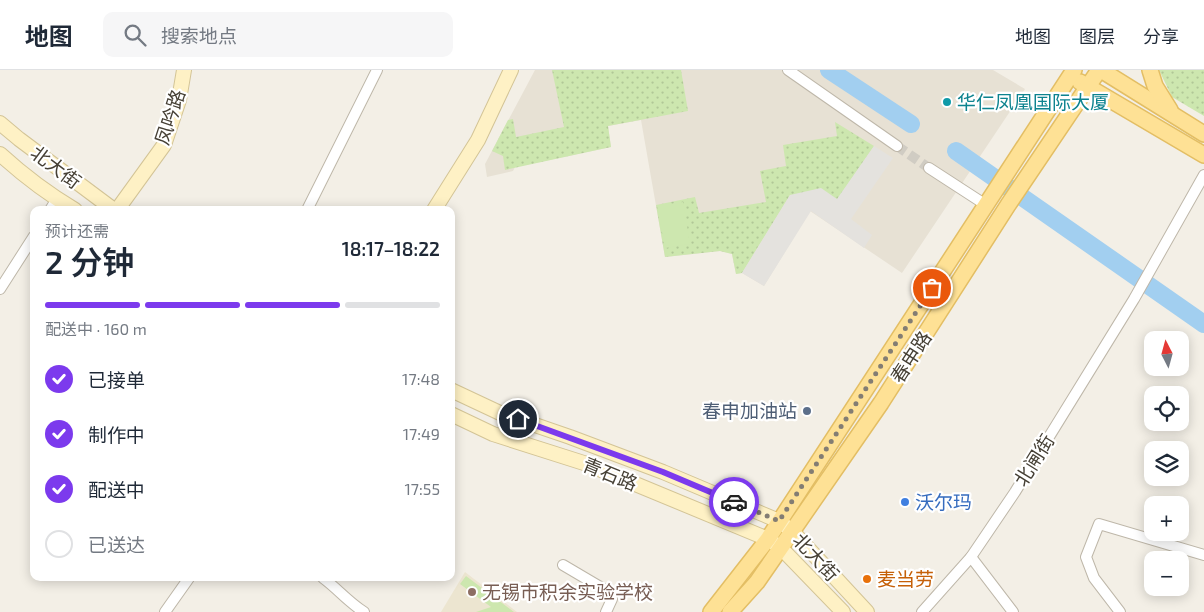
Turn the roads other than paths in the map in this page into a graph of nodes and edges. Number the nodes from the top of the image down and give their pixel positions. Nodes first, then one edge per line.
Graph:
1 (184, 70) edge
2 (377, 70) edge
3 (511, 70) edge
4 (788, 70) edge
5 (1100, 70) edge
6 (1150, 70) edge
7 (1068, 72) edge
8 (1088, 87) junction
9 (1172, 114) junction
10 (0, 123) edge
11 (1204, 134) edge
12 (897, 146) tunnel mouth
13 (0, 154) edge
14 (1204, 155) edge
15 (929, 168) tunnel mouth
16 (1204, 174) edge
17 (53, 204) edge
18 (986, 205) junction
19 (110, 206) edge
20 (118, 206) edge
21 (309, 206) edge
22 (437, 206) edge
23 (30, 242) edge
24 (0, 289) edge
25 (455, 392) edge
26 (455, 416) edge
27 (779, 521) junction
28 (792, 531) junction
29 (774, 543) junction
30 (1204, 555) edge
31 (971, 557) junction
32 (563, 565) dead end
33 (187, 581) edge
34 (327, 581) edge
35 (165, 612) edge
36 (364, 612) edge
37 (606, 612) edge
38 (711, 612) edge
39 (730, 612) edge
40 (843, 612) edge
41 (867, 612) edge
42 (922, 612) edge
43 (1013, 612) edge
44 (1120, 612) edge

1 - 20 main road, 凤吟路
2 - 21 street
3 - 22 main road
4 - 12 street
5 - 8 main road, 春申路
5 - 9 main road
6 - 9 main road
7 - 8 main road
7 - 18 main road, 春申路
8 - 14 main road
8 - 28 main road, 春申路
9 - 11 main road
10 - 19 main road, 北大街
13 - 17 main road
15 - 18 street
16 - 31 street, 北闸街
18 - 27 main road, 春申路
23 - 24 street
25 - 27 main road, 北大街
26 - 29 main road, 青石路
27 - 28 main road, 北大街
27 - 29 main road, 春申路
28 - 29 main road, 春申路
28 - 41 main road, 北大街
29 - 38 main road, 春申路
29 - 39 main road, 春申路
29 - 40 main road, 北大街
30 - 44 street
31 - 42 street, 北闸街
31 - 43 street
32 - 37 street
33 - 35 street
34 - 36 street

